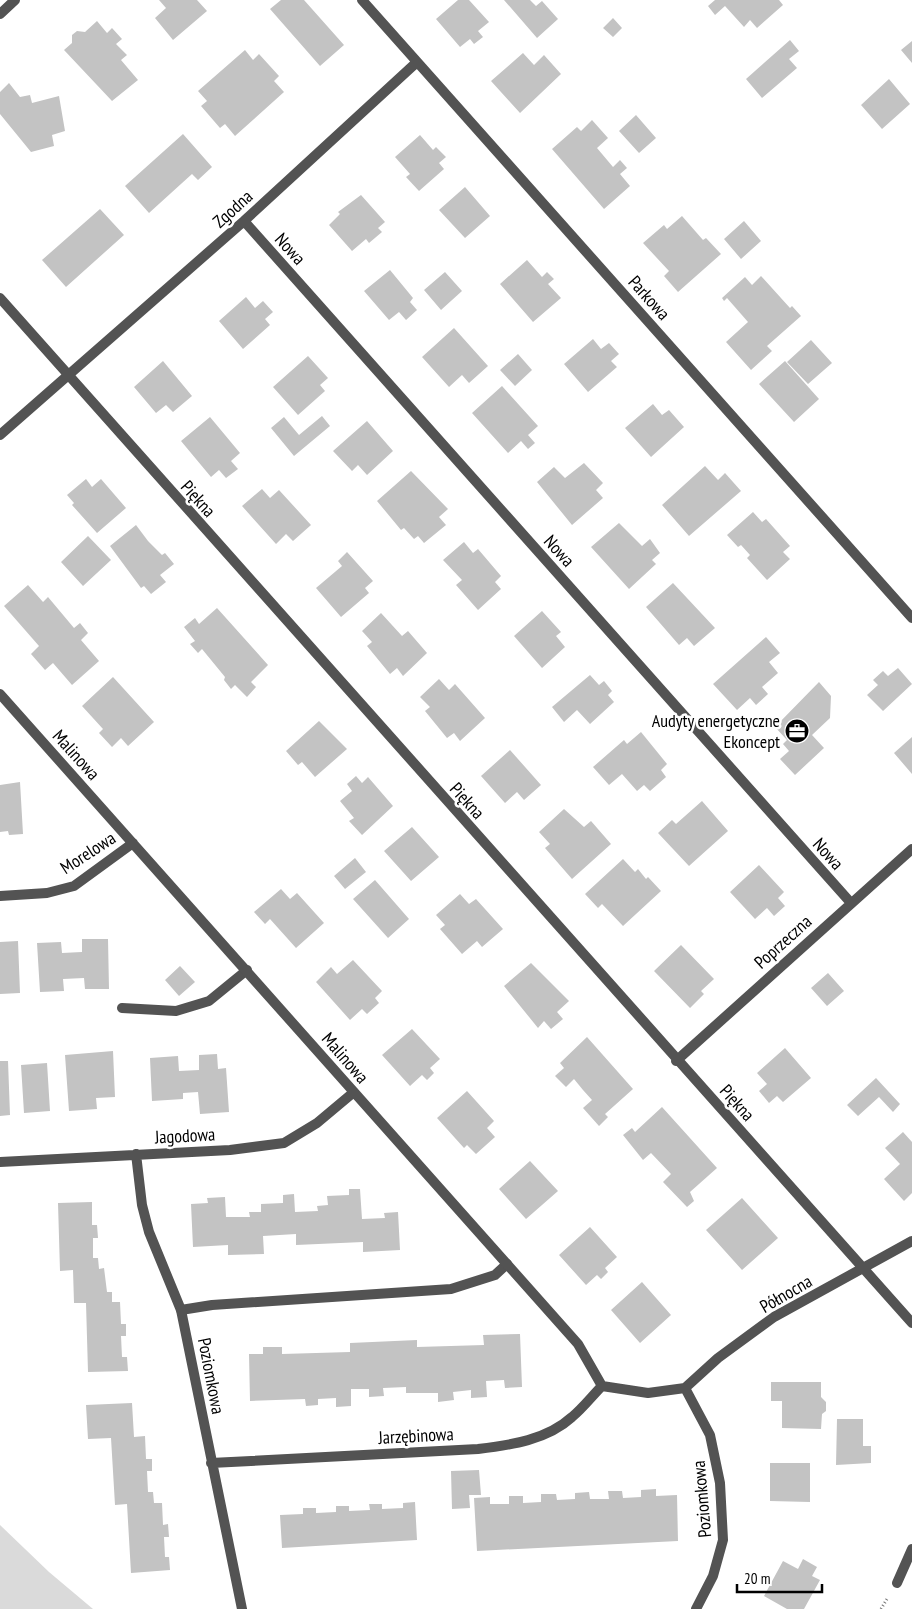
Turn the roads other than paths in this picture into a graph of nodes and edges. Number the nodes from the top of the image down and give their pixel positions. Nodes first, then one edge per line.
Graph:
1 (15, 0) edge
2 (362, 0) edge
3 (0, 14) edge
4 (417, 62) junction
5 (244, 221) junction
6 (0, 298) edge
7 (66, 375) junction
8 (0, 436) edge
9 (912, 618) edge
10 (2, 699) edge
11 (133, 843) junction
12 (912, 848) edge
13 (0, 896) edge
14 (850, 903) junction
15 (247, 970) junction
16 (122, 1008) dead end
17 (676, 1060) junction
18 (354, 1092) junction
19 (136, 1154) junction
20 (0, 1162) edge
21 (912, 1241) edge
22 (507, 1264) junction
23 (864, 1268) junction
24 (181, 1310) junction
25 (912, 1323) edge
26 (602, 1386) junction
27 (685, 1388) junction
28 (211, 1463) junction
29 (912, 1549) edge
30 (897, 1582) dead end
31 (242, 1609) edge
32 (696, 1609) edge

1 - 3 street
2 - 4 street, Parkowa
4 - 5 street, Zgodna
4 - 9 street, Parkowa
5 - 7 street, Zgodna
5 - 14 street, Nowa
6 - 7 street, Piękna
7 - 8 street
7 - 17 street, Piękna
10 - 11 street, Malinowa
11 - 13 street, Morelowa
11 - 15 street, Malinowa
12 - 14 street, Poprzeczna
14 - 17 street, Poprzeczna
15 - 16 street
15 - 18 street, Malinowa
17 - 23 street, Piękna
18 - 19 street, Jagodowa
18 - 22 street, Malinowa
19 - 20 street, Jagodowa
19 - 24 street, Poziomkowa
21 - 23 street, Północna
22 - 24 street
22 - 26 street, Malinowa
23 - 25 street, Piękna
23 - 27 street, Północna
24 - 28 street, Poziomkowa
26 - 27 street
26 - 28 street, Jarzębinowa
27 - 32 street, Poziomkowa
28 - 31 street, Poziomkowa
29 - 30 street

